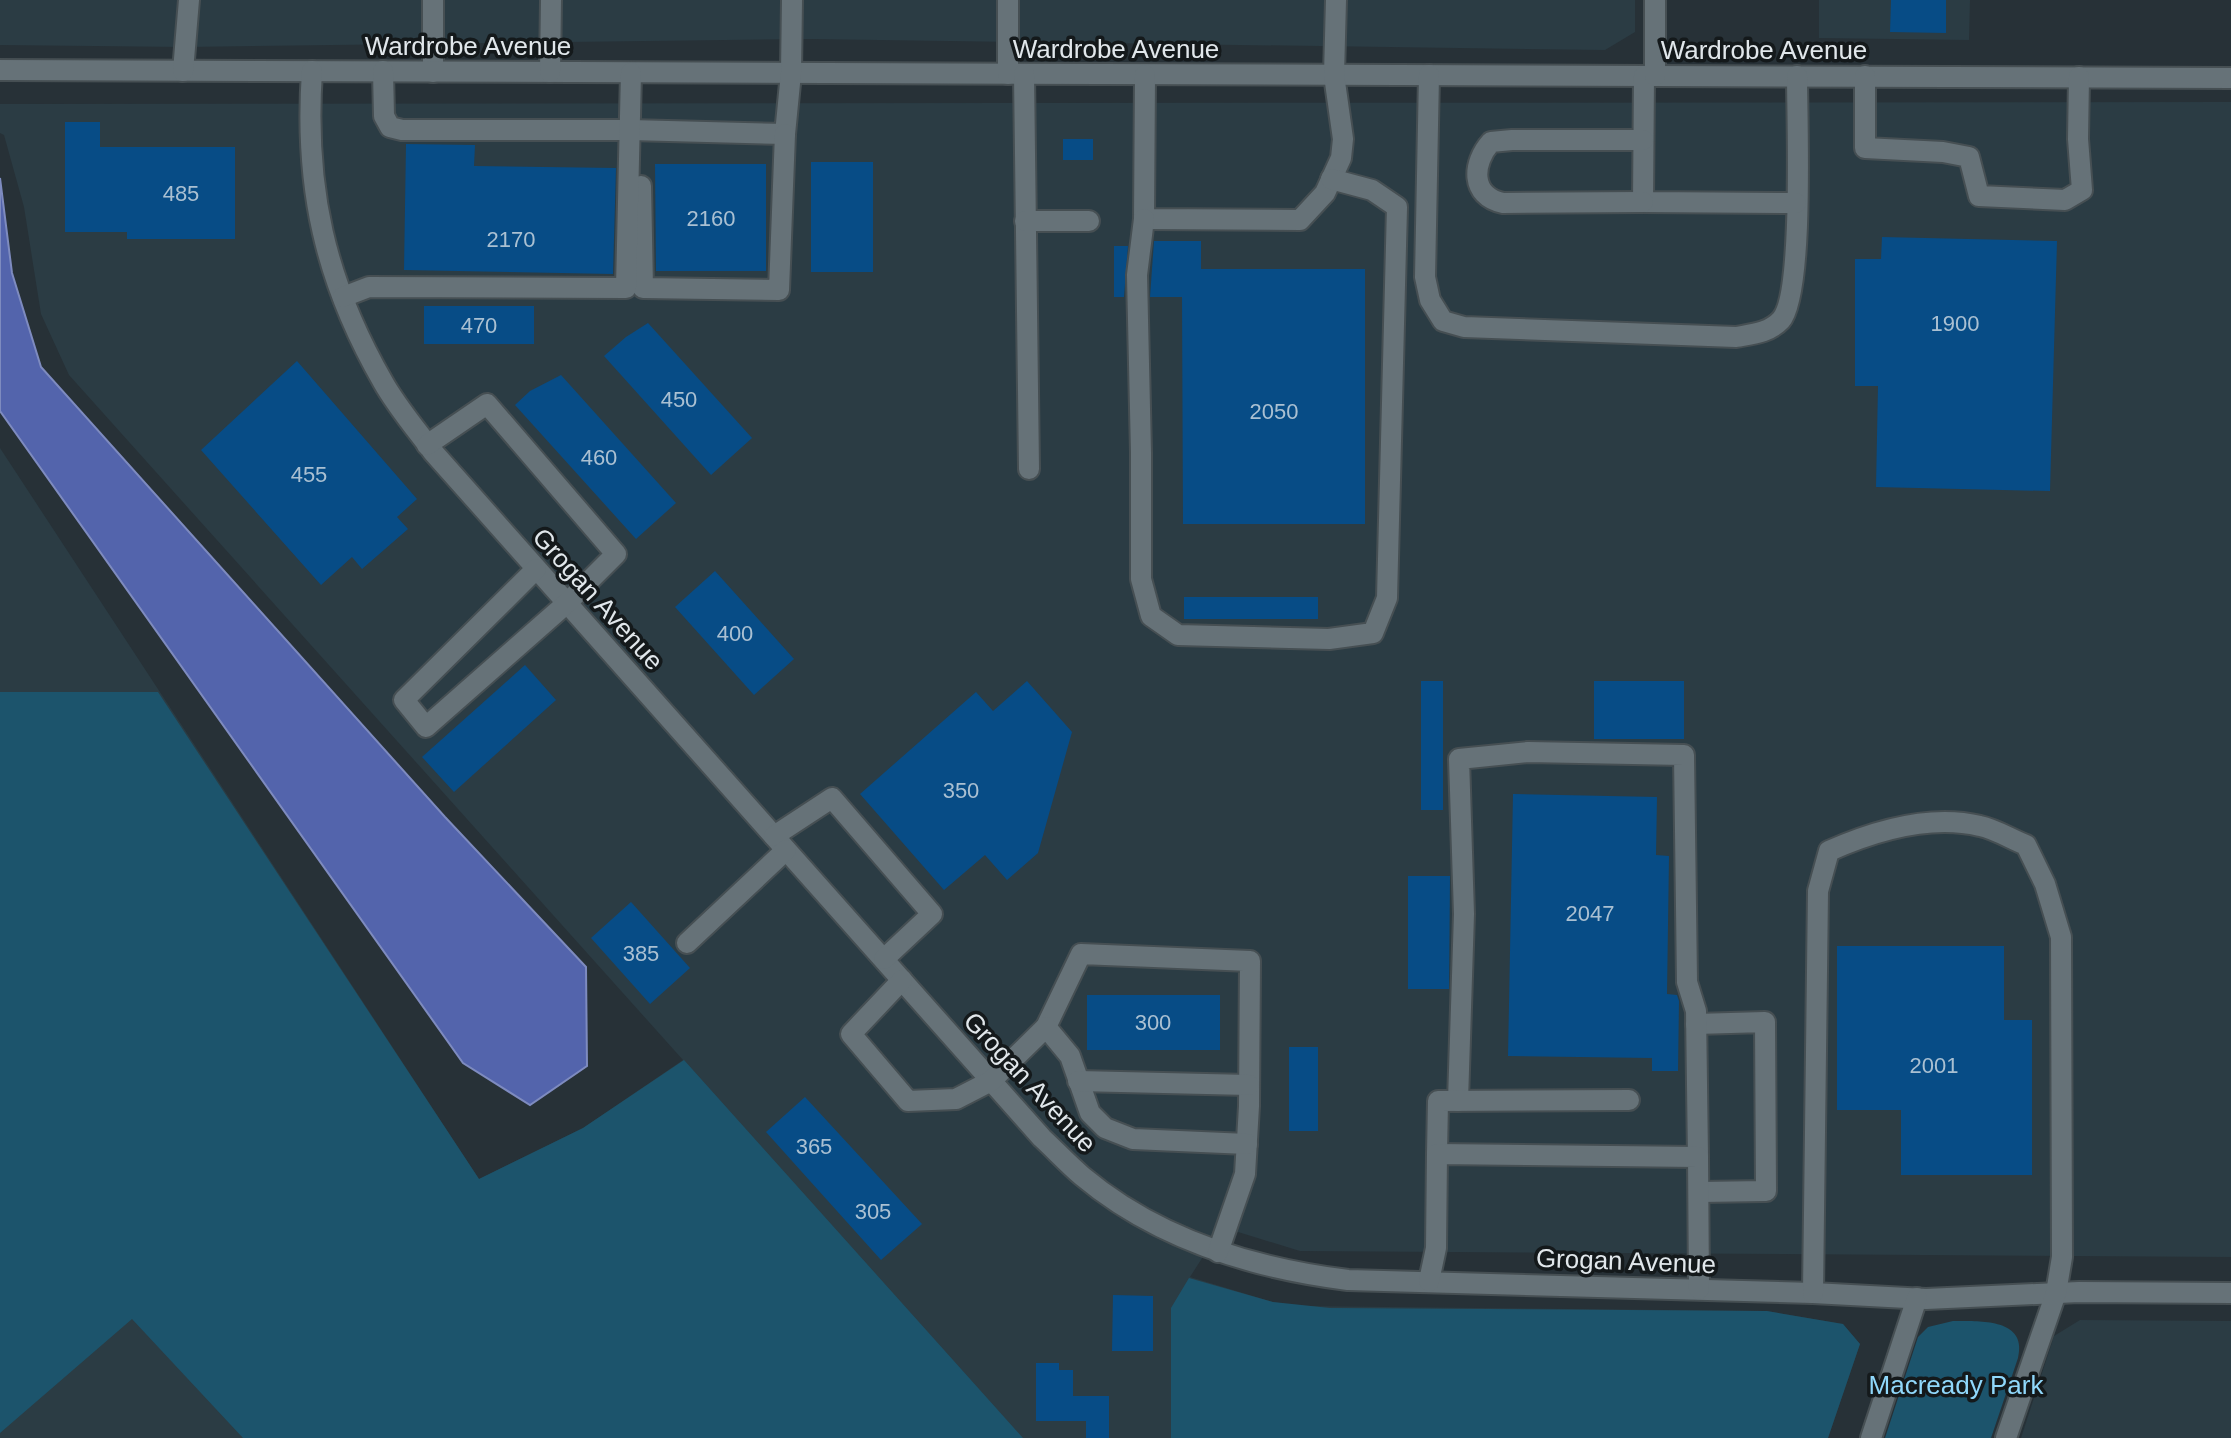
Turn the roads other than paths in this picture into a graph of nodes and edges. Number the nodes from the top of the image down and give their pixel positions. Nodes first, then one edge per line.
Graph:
1 (189, 0) edge
2 (433, 0) edge
3 (551, 0) edge
4 (792, 0) edge
5 (1008, 0) edge
6 (1336, 0) edge
7 (1655, 0) edge
8 (0, 70) edge
9 (183, 71) junction
10 (312, 71) junction
11 (383, 71) junction
12 (433, 72) junction
13 (550, 72) junction
14 (631, 73) junction
15 (791, 73) junction
16 (1016, 74) junction
17 (1145, 75) junction
18 (1334, 75) junction
19 (1429, 75) junction
20 (1650, 76) junction
21 (1797, 76) junction
22 (1865, 76) junction
23 (2079, 77) junction
24 (2231, 78) edge
25 (635, 130) junction
26 (785, 134) junction
27 (1643, 140) junction
28 (1331, 179) junction
29 (1643, 202) junction
30 (1796, 203) junction
31 (1144, 219) junction
32 (1025, 221) junction
33 (1089, 221) dead end
34 (343, 297) junction
35 (427, 445) junction
36 (1029, 469) dead end
37 (536, 569) junction
38 (567, 603) junction
39 (780, 843) junction
40 (687, 943) dead end
41 (884, 959) junction
42 (902, 980) junction
43 (1696, 1024) junction
44 (1046, 1027) junction
45 (991, 1081) junction
46 (1078, 1081) junction
47 (1249, 1085) junction
48 (1629, 1100) dead end
49 (1458, 1101) junction
50 (1247, 1144) junction
51 (1437, 1154) junction
52 (1698, 1157) junction
53 (1700, 1192) junction
54 (1218, 1252) junction
55 (1429, 1281) junction
56 (1699, 1289) junction
57 (1813, 1293) junction
58 (2056, 1293) junction
59 (2231, 1293) edge
60 (1917, 1298) junction
61 (1871, 1438) edge
62 (2006, 1438) edge

1 - 9 street
2 - 12 street
3 - 13 street
4 - 15 street
5 - 16 street
6 - 18 street
7 - 20 street
8 - 9 street, Wardrobe Avenue
9 - 10 street, Wardrobe Avenue
10 - 11 street, Wardrobe Avenue
10 - 34 street, Grogan Avenue
11 - 12 street, Wardrobe Avenue
11 - 25 street
12 - 13 street, Wardrobe Avenue
13 - 14 street, Wardrobe Avenue
14 - 15 street, Wardrobe Avenue
14 - 25 street
15 - 16 street, Wardrobe Avenue
15 - 26 street
16 - 17 street, Wardrobe Avenue
16 - 32 street
17 - 18 street, Wardrobe Avenue
17 - 31 street
18 - 19 street, Wardrobe Avenue
18 - 28 street
19 - 20 street, Wardrobe Avenue
19 - 30 street
20 - 21 street, Wardrobe Avenue
20 - 27 street
21 - 22 street, Wardrobe Avenue
21 - 30 street
22 - 23 street, Wardrobe Avenue
22 - 23 street
23 - 24 street, Wardrobe Avenue
25 - 26 street
25 - 26 street
25 - 34 street
27 - 29 street
27 - 29 street
28 - 31 street
28 - 31 street
29 - 30 street
32 - 33 street
32 - 36 street
34 - 35 street, Grogan Avenue
35 - 37 street, Grogan Avenue
35 - 38 street
37 - 38 street, Grogan Avenue
37 - 38 street
38 - 39 street, Grogan Avenue
39 - 40 street
39 - 41 street, Grogan Avenue
39 - 41 street
41 - 42 street, Grogan Avenue
42 - 45 street, Grogan Avenue
42 - 45 street
43 - 49 street
43 - 52 street
43 - 53 street
44 - 45 street
44 - 46 street
44 - 47 street
45 - 54 street, Grogan Avenue
46 - 47 street
46 - 50 street
47 - 50 street
48 - 49 street
49 - 51 street
50 - 54 street
51 - 52 street
51 - 55 street
52 - 53 street
53 - 56 street
54 - 55 street, Grogan Avenue
55 - 56 street, Grogan Avenue
56 - 57 street, Grogan Avenue
57 - 58 street
57 - 60 street, Grogan Avenue
58 - 59 street, Grogan Avenue
58 - 60 street, Grogan Avenue
58 - 62 street
60 - 61 street

